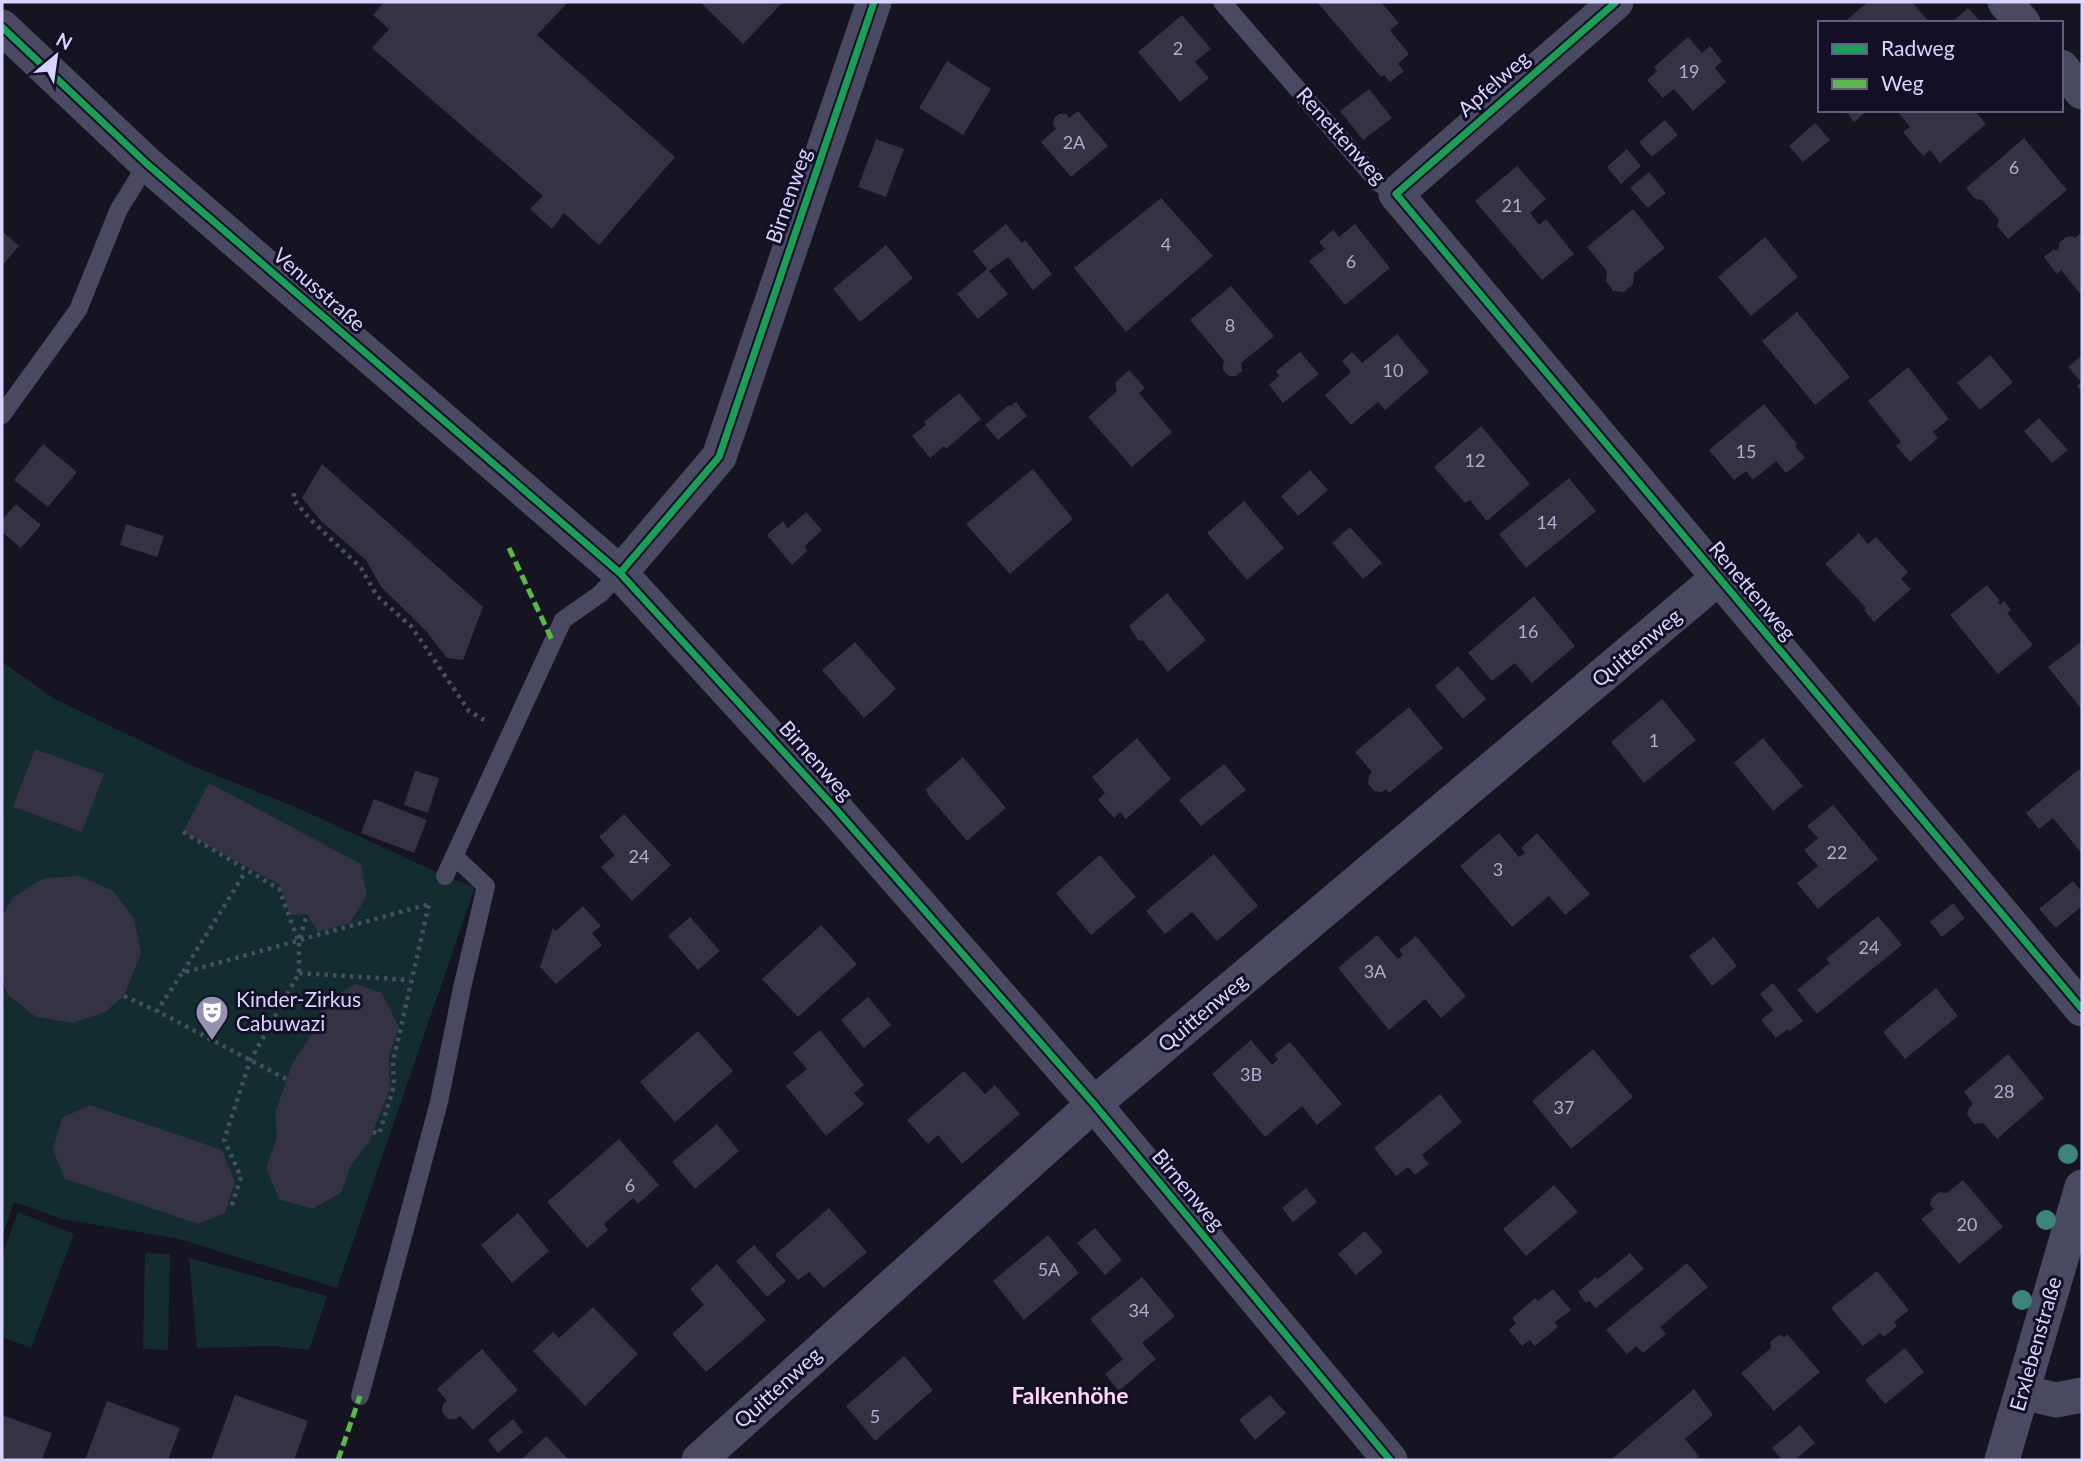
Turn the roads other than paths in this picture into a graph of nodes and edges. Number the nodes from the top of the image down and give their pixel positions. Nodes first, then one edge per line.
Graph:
1 (874, 2) edge
2 (1222, 2) edge
3 (1616, 2) edge
4 (2005, 2) edge
5 (2021, 21) edge
6 (2, 27) edge
7 (2063, 69) edge
8 (2082, 92) edge
9 (146, 164) junction
10 (1396, 194) junction
11 (2, 415) edge
12 (620, 573) junction
13 (1718, 579) junction
14 (454, 856) junction
15 (445, 876) road end
16 (2082, 1009) edge
17 (1094, 1104) junction
18 (2082, 1186) edge
19 (2022, 1392) junction
20 (2082, 1395) edge
21 (360, 1396) dead end
22 (699, 1460) edge
23 (1390, 1460) edge
24 (2002, 1460) edge

1 - 12 street, Birnenweg
2 - 10 lane, Renettenweg
3 - 10 street, Apfelweg
4 - 5 street
6 - 9 street, Venusstraße
7 - 8 street
9 - 11 lane
9 - 12 street, Venusstraße
10 - 13 street, Renettenweg
12 - 14 lane
12 - 17 street, Birnenweg
13 - 16 street, Renettenweg
13 - 17 street, Quittenweg
14 - 15 lane
14 - 21 lane
17 - 22 street, Quittenweg
17 - 23 street, Birnenweg
18 - 19 street, Erxlebenstraße
19 - 20 street
19 - 24 street, Erxlebenstraße

